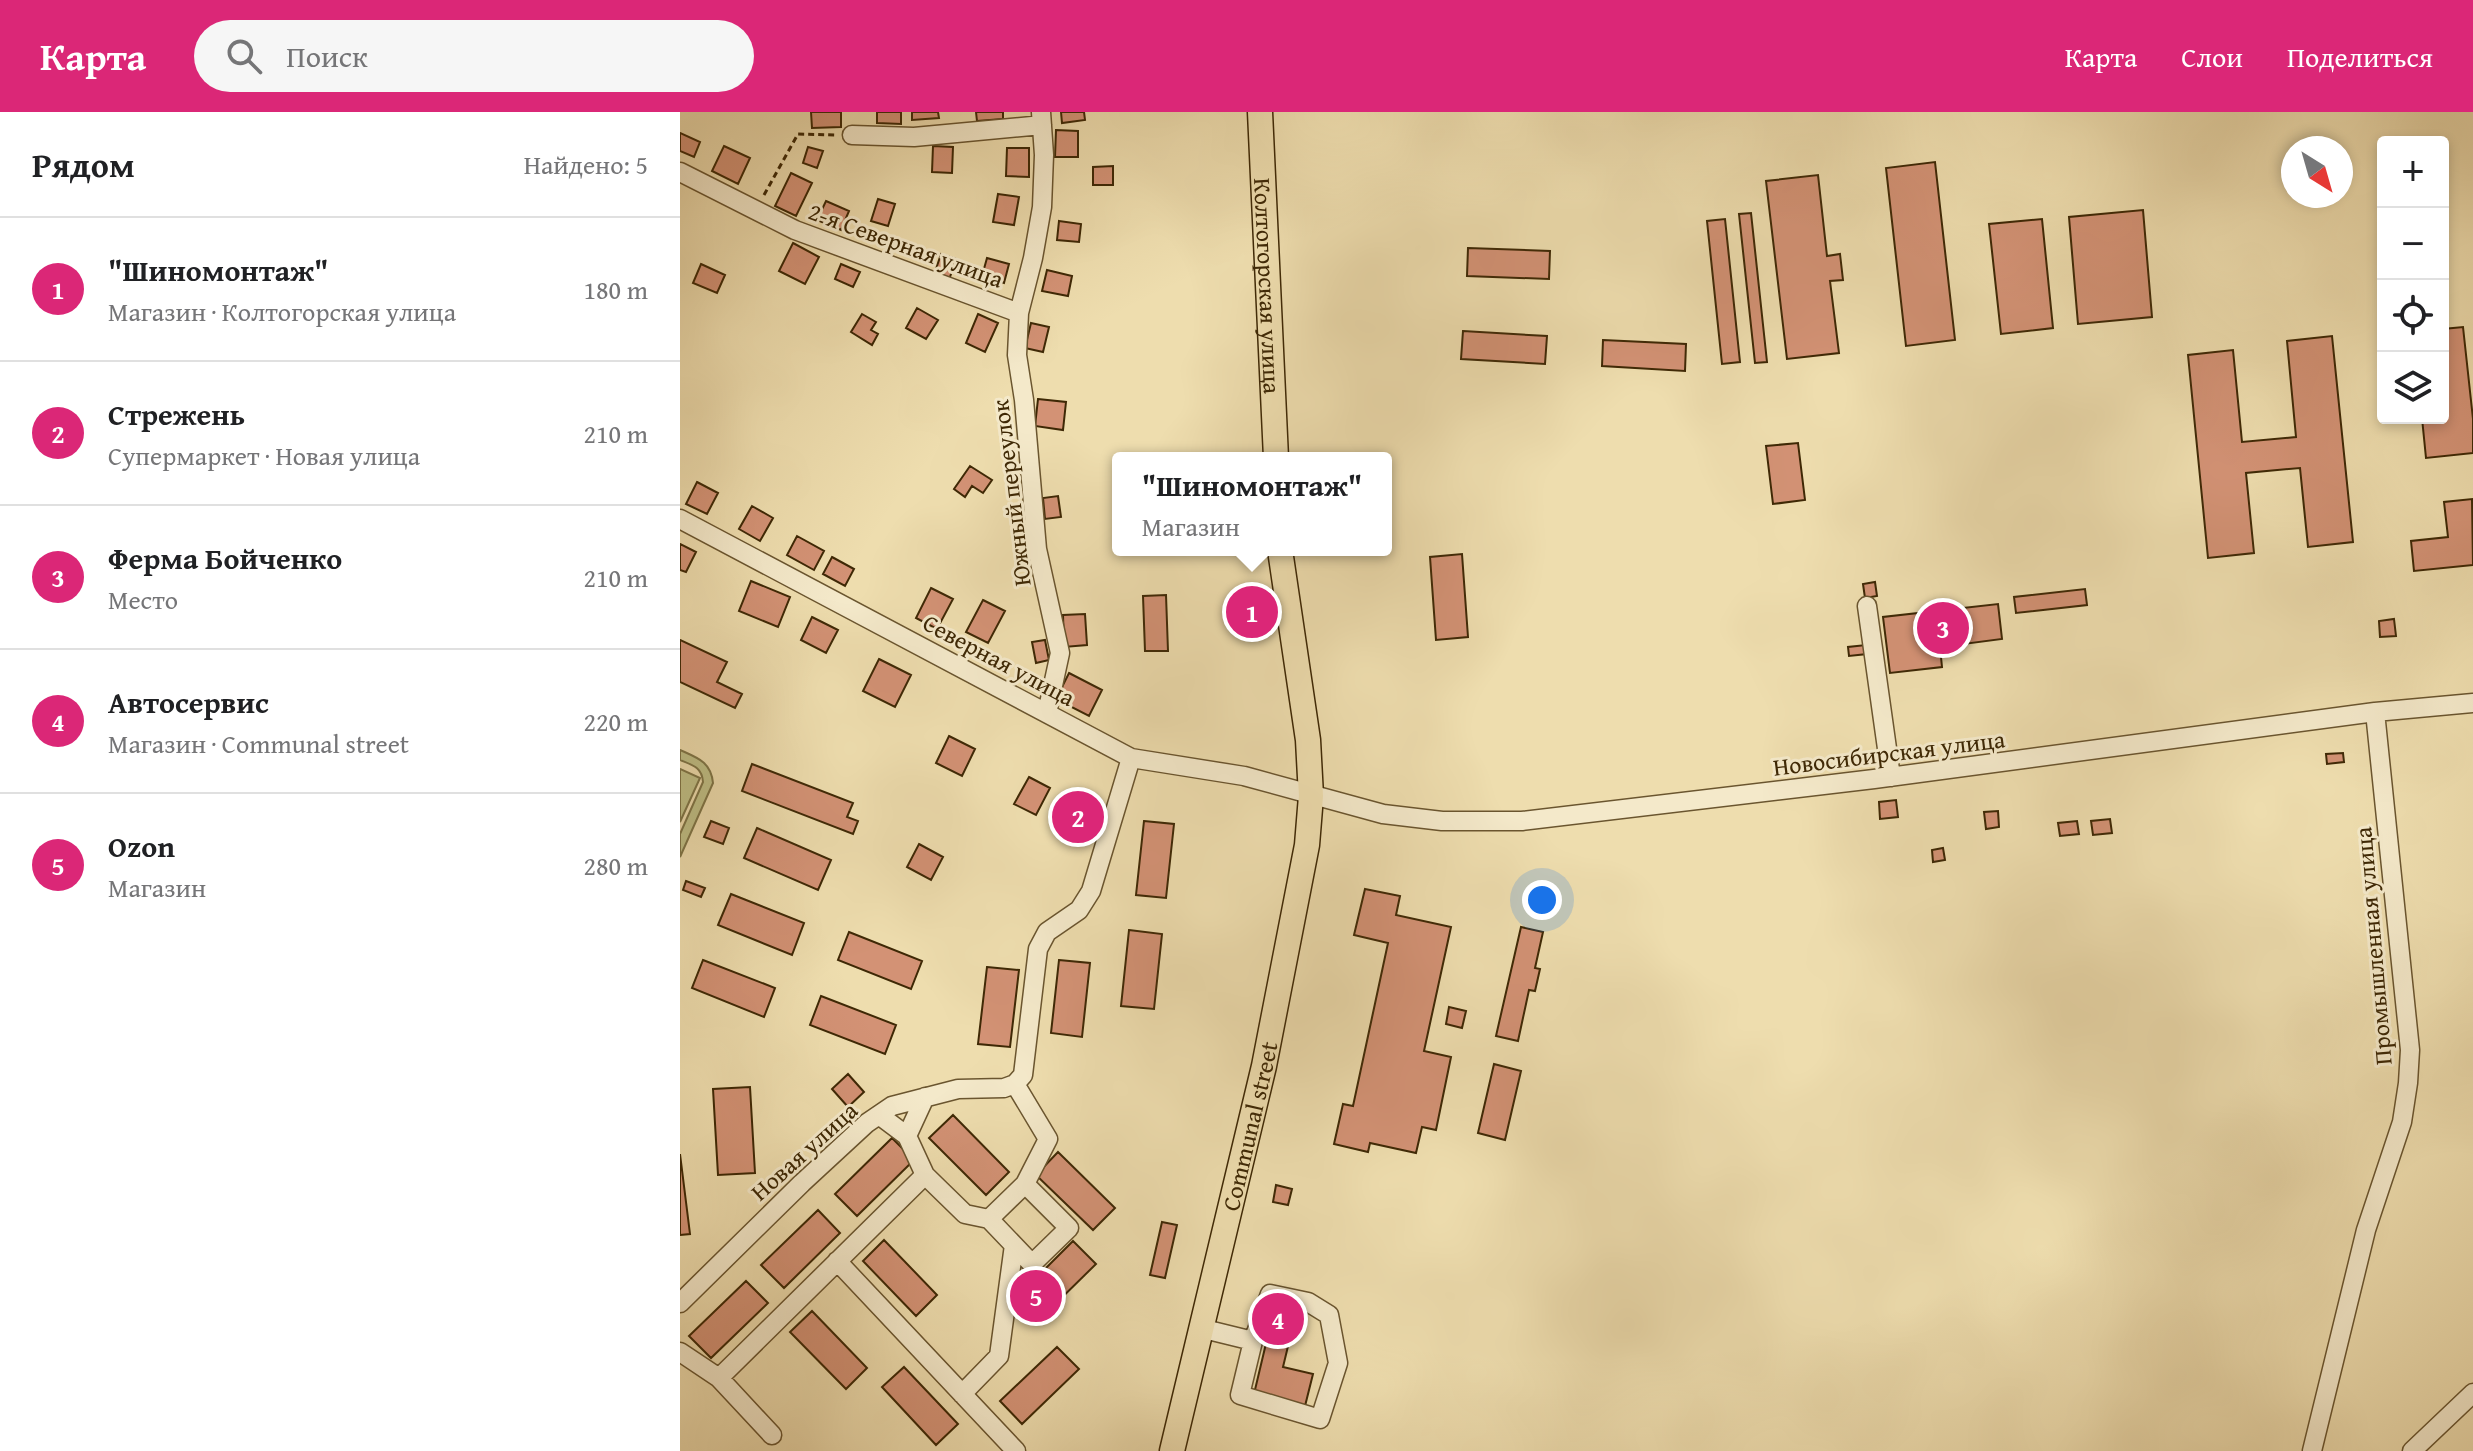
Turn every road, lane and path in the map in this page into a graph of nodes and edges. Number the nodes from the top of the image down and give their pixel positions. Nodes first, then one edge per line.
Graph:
1 (1260, 112) edge
2 (1041, 119) edge
3 (852, 135) joint
4 (680, 172) edge
5 (755, 211) junction
6 (1019, 313) junction
7 (1276, 452) edge
8 (680, 519) edge
9 (1281, 556) edge
10 (1867, 606) dead end
11 (2473, 703) edge
12 (2375, 712) junction
13 (1047, 713) junction
14 (1131, 758) junction
15 (1891, 777) junction
16 (1311, 796) junction
17 (1015, 1084) junction
18 (925, 1097) junction
19 (879, 1115) junction
20 (907, 1136) junction
21 (925, 1175) junction
22 (1025, 1184) junction
23 (989, 1219) junction
24 (1014, 1245) junction
25 (837, 1261) junction
26 (680, 1303) edge
27 (1200, 1328) junction
28 (1253, 1341) junction
29 (680, 1352) edge
30 (719, 1378) junction
31 (2473, 1393) edge
32 (962, 1394) junction
33 (772, 1435) dead end
34 (1016, 1451) edge
35 (1172, 1451) edge
36 (2312, 1451) edge
37 (2412, 1451) edge

1 - 7 main road, Колтогорская улица
2 - 3 street
2 - 6 street, 2-я Северная улица
3 - 5 path
4 - 5 street, 2-я Северная улица
5 - 6 street, 2-я Северная улица
6 - 13 street, Южный переулок
8 - 13 street, Северная улица
9 - 16 main road
10 - 15 street
11 - 12 street, Новосибирская улица
12 - 15 street, Новосибирская улица
12 - 36 street, Промышленная улица
13 - 14 street, Северная улица
14 - 16 street, Северная улица
14 - 17 street
15 - 16 street, Новосибирская улица
16 - 27 main road, Communal street
17 - 18 street, Новая улица
17 - 22 street
18 - 19 street, Новая улица
18 - 20 street
19 - 20 street
19 - 26 street, Новая улица
20 - 21 street
21 - 23 street
21 - 25 street
22 - 23 street
22 - 24 street
23 - 24 street
24 - 32 street
25 - 30 street
25 - 32 street
27 - 28 street
27 - 35 main road, Communal street
28 - 28 street
29 - 30 street
30 - 33 street
31 - 37 street
32 - 34 street

